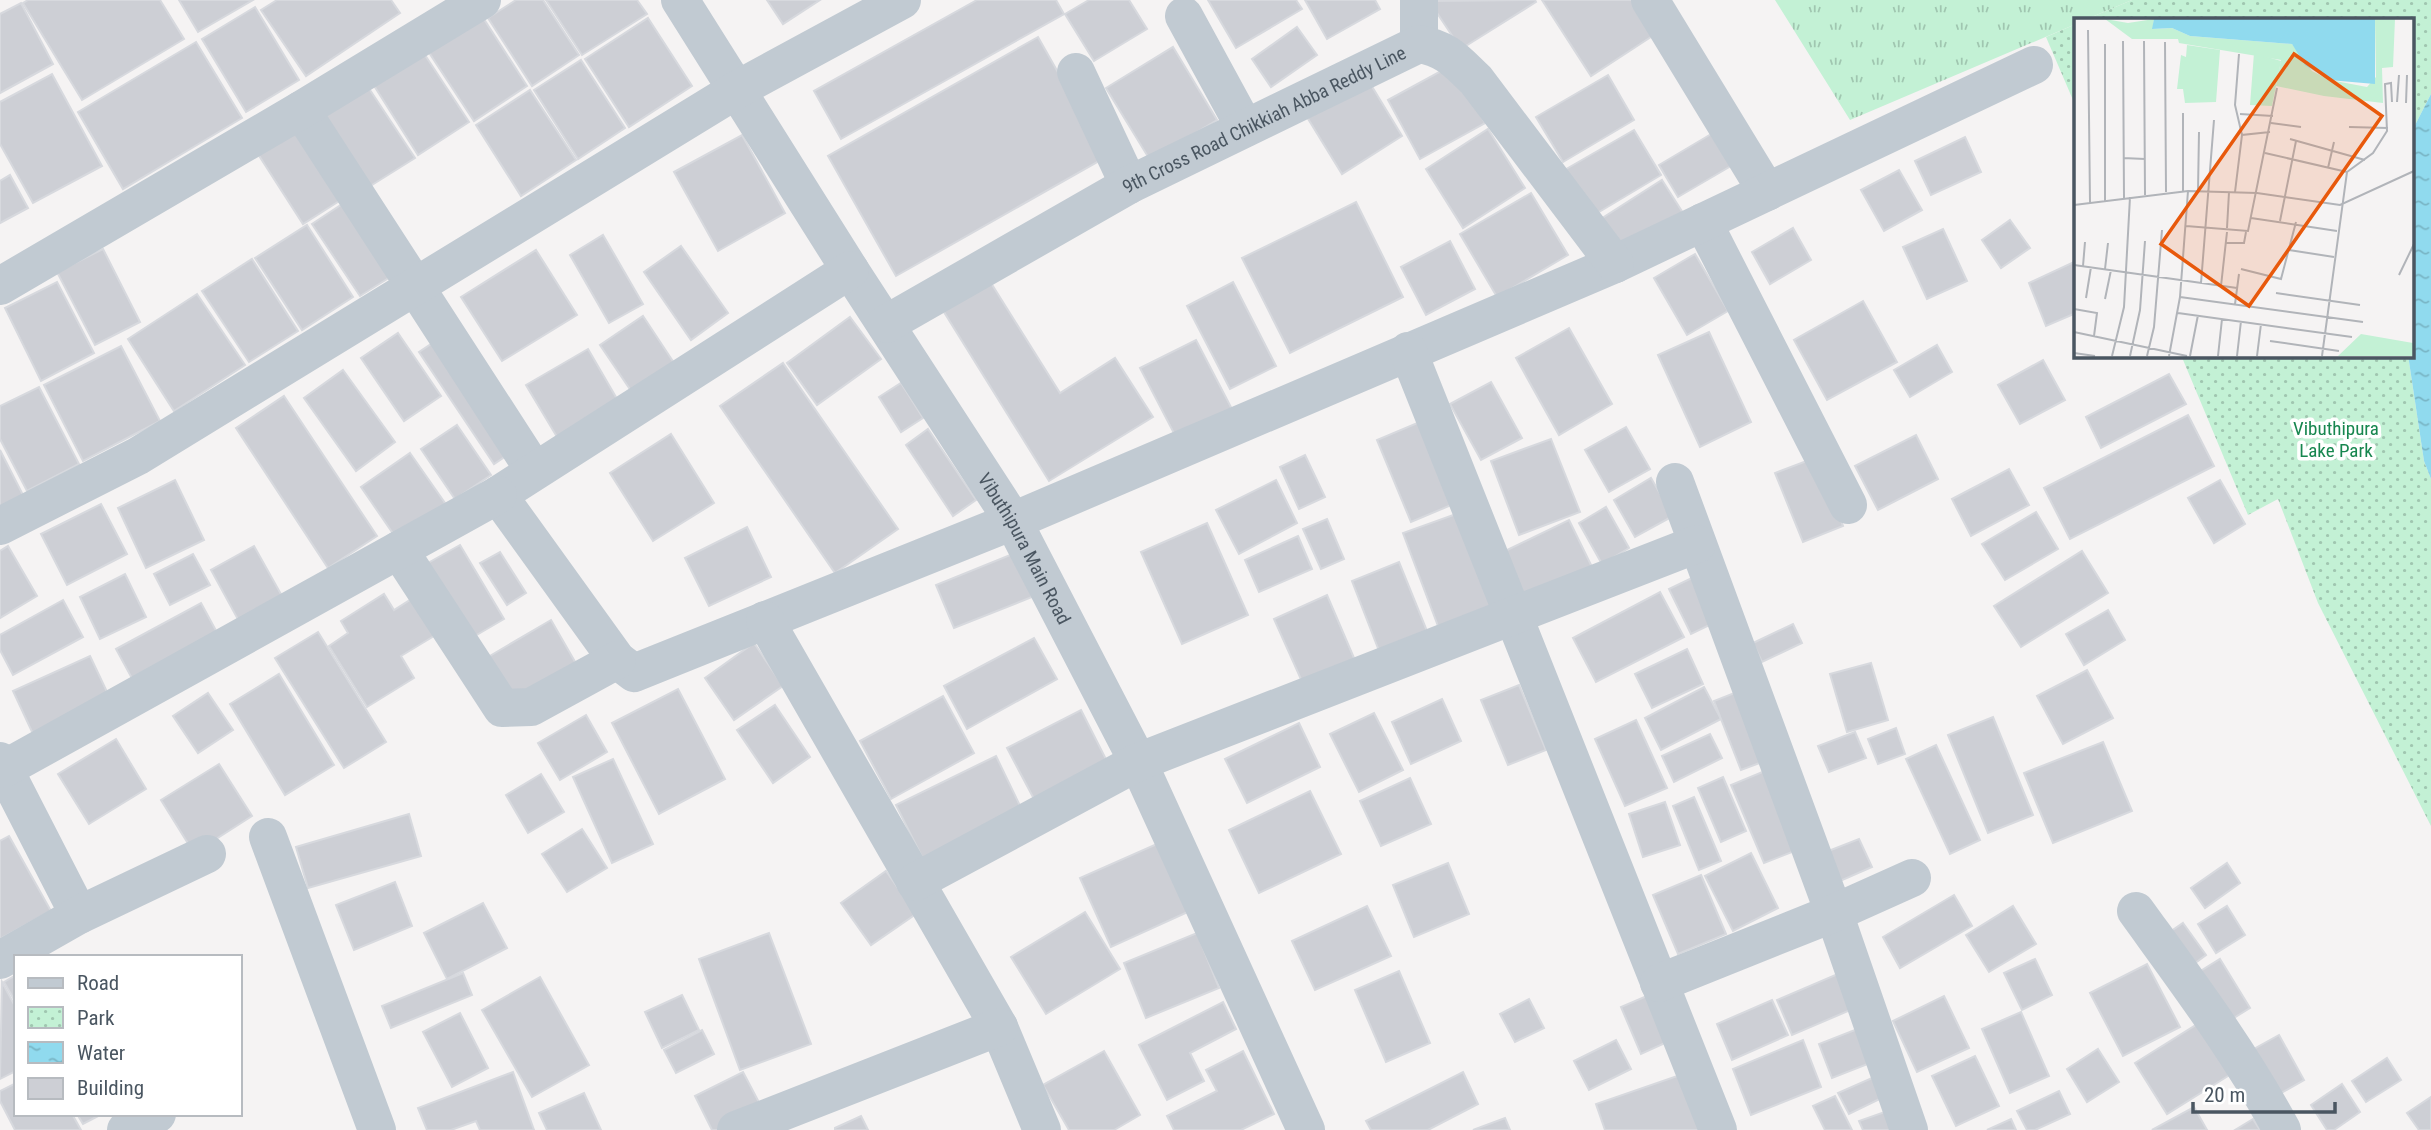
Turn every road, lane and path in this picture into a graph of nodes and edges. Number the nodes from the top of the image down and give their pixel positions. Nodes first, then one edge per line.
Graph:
1 (482, 0) edge
2 (680, 0) edge
3 (902, 0) edge
4 (1419, 0) edge
5 (1650, 0) edge
6 (1184, 16) dead end
7 (1419, 44) junction
8 (2034, 65) dead end
9 (1076, 72) dead end
10 (738, 89) junction
11 (301, 110) junction
12 (1245, 128) junction
13 (1129, 185) junction
14 (1767, 192) junction
15 (1703, 222) junction
16 (1615, 264) junction
17 (850, 270) junction
18 (0, 286) edge
19 (414, 286) junction
20 (886, 324) junction
21 (1408, 351) junction
22 (534, 470) junction
23 (1675, 482) dead end
24 (498, 495) junction
25 (1848, 505) dead end
26 (1013, 521) junction
27 (0, 526) edge
28 (1697, 544) junction
29 (399, 550) junction
30 (1513, 616) junction
31 (765, 620) junction
32 (617, 660) junction
33 (1138, 762) junction
34 (2, 765) edge
35 (268, 837) dead end
36 (207, 855) dead end
37 (1912, 878) dead end
38 (915, 882) junction
39 (2136, 911) dead end
40 (1834, 913) junction
41 (79, 915) junction
42 (0, 960) edge
43 (1659, 983) junction
44 (999, 1027) junction
45 (153, 1116) edge
46 (126, 1130) edge
47 (377, 1130) edge
48 (736, 1130) edge
49 (1042, 1130) edge
50 (1307, 1130) edge
51 (1717, 1130) edge
52 (1909, 1130) edge
53 (2282, 1130) edge

1 - 11 street
2 - 10 street, Vibuthipura Main Road
3 - 10 street
4 - 7 street
5 - 14 street
6 - 12 street
7 - 12 street, 9th Cross Road Chikkiah Abba Reddy Line
7 - 16 street, 9th Cross Road Chikkiah Abba Reddy Line
8 - 14 street
9 - 13 street
10 - 17 street, Vibuthipura Main Road
10 - 19 street
11 - 18 street
11 - 19 street
12 - 13 street, 9th Cross Road Chikkiah Abba Reddy Line
13 - 20 street, 9th Cross Road Chikkiah Abba Reddy Line
14 - 15 street
15 - 16 street
15 - 25 street
16 - 21 street
17 - 20 street, Vibuthipura Main Road
17 - 22 street
19 - 22 street
19 - 27 street
20 - 26 street, Vibuthipura Main Road
21 - 26 street
21 - 30 street
22 - 24 street
23 - 28 street
24 - 29 street
24 - 32 street
26 - 31 street
26 - 33 street, Vibuthipura Main Road
28 - 30 street
28 - 40 street
29 - 32 street
29 - 34 street
30 - 33 street
30 - 43 street
31 - 32 street
31 - 38 street
33 - 38 street
33 - 50 street, Vibuthipura Main Road
34 - 41 street
35 - 47 street
36 - 41 street
37 - 40 street
38 - 44 street
39 - 53 street
40 - 43 street
40 - 52 street
41 - 42 street
43 - 51 street
44 - 48 street
44 - 49 street
45 - 46 street

